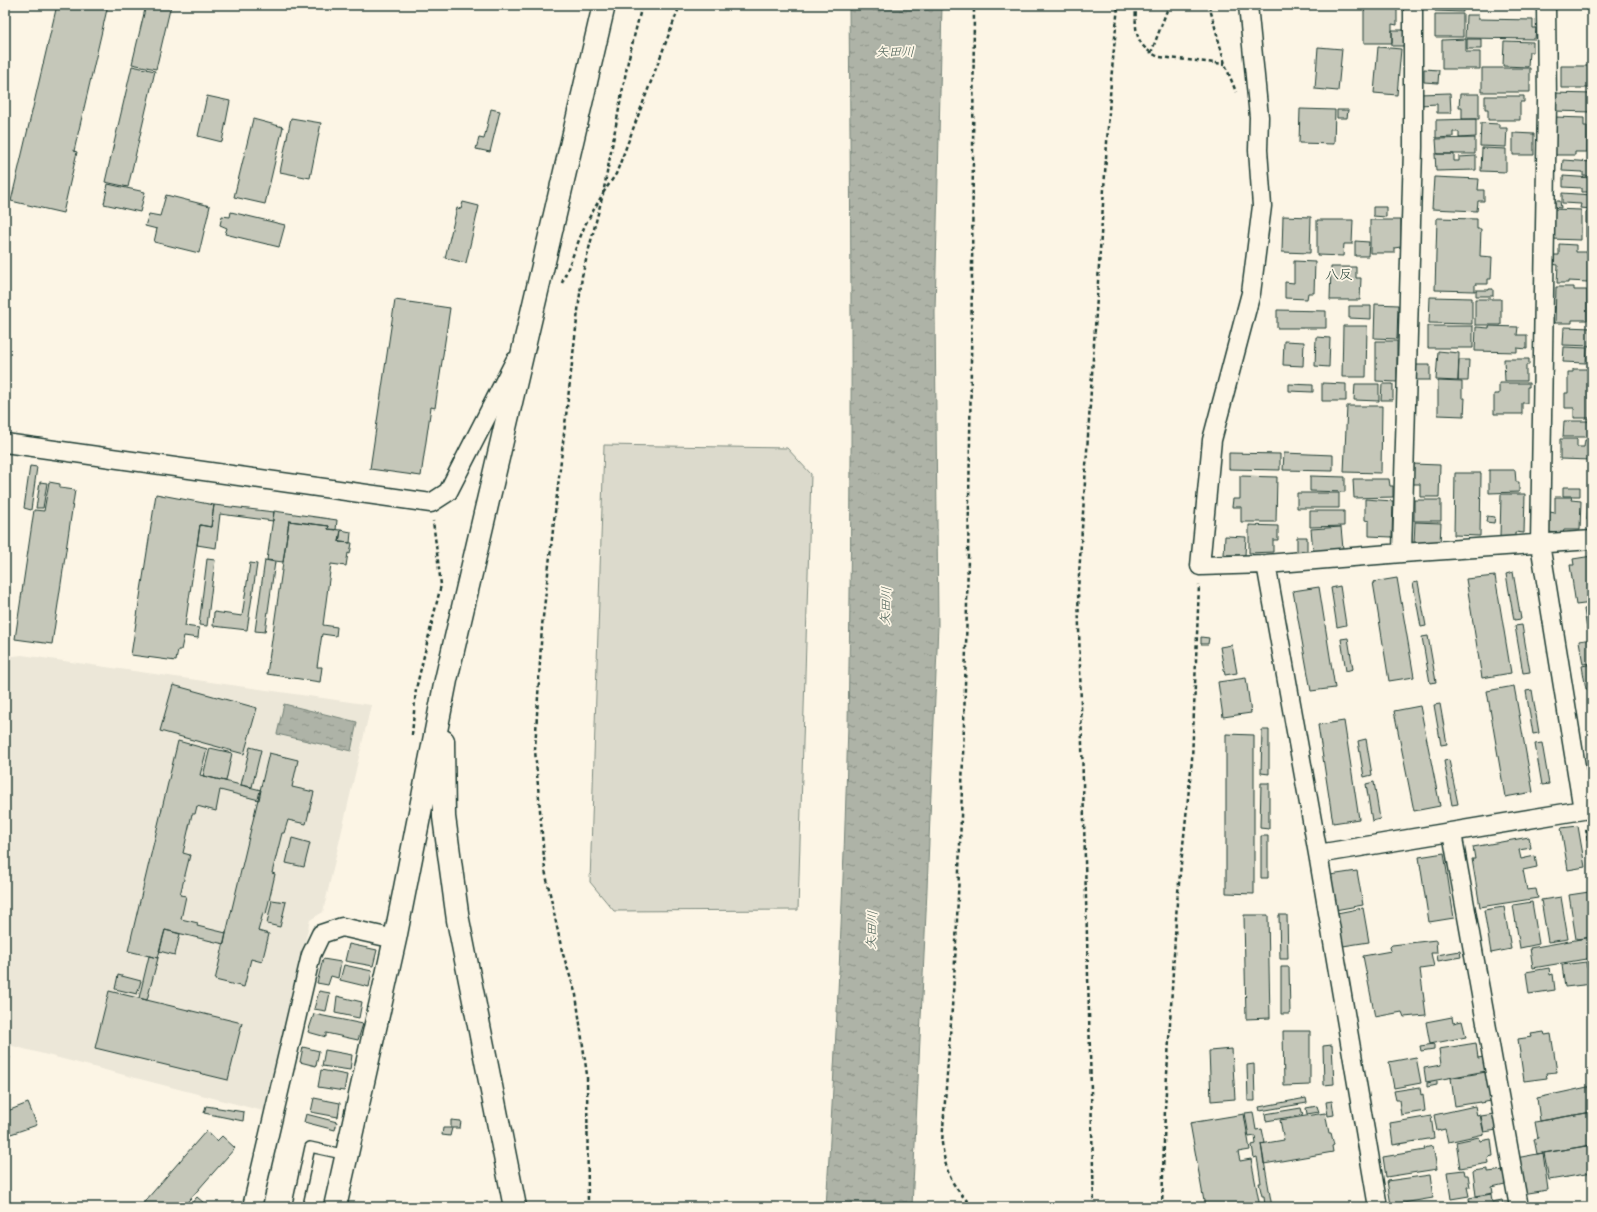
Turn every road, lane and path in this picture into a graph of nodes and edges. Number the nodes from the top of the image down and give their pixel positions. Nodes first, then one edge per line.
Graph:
1 (604, 5) edge
2 (642, 5) edge
3 (680, 5) edge
4 (974, 5) edge
5 (1118, 5) edge
6 (1136, 5) edge
7 (1169, 5) edge
8 (1209, 5) edge
9 (1248, 5) edge
10 (1413, 5) edge
11 (1546, 5) edge
12 (1151, 53) junction
13 (603, 194) junction
14 (562, 285) dead end
15 (523, 346) junction
16 (5, 443) edge
17 (430, 503) junction
18 (1592, 540) edge
19 (1540, 544) junction
20 (1402, 553) junction
21 (1266, 564) junction
22 (1200, 566) junction
23 (446, 680) junction
24 (411, 742) dead end
25 (1583, 810) junction
26 (416, 829) junction
27 (446, 833) junction
28 (1452, 833) junction
29 (1318, 854) junction
30 (1592, 864) edge
31 (395, 939) junction
32 (347, 1154) junction
33 (252, 1207) edge
34 (297, 1207) edge
35 (335, 1207) edge
36 (515, 1207) edge
37 (588, 1207) edge
38 (973, 1207) edge
39 (1094, 1207) edge
40 (1162, 1207) edge
41 (1378, 1207) edge
42 (1519, 1207) edge

1 - 15 street
2 - 13 path
3 - 13 path
4 - 38 path
5 - 39 path
6 - 12 path
7 - 12 path
8 - 12 path
9 - 22 street
10 - 20 street
11 - 19 street
13 - 14 path
13 - 37 path
15 - 17 street
15 - 23 street
16 - 17 street
17 - 24 path
18 - 19 street
19 - 20 street
19 - 25 street
20 - 21 street
21 - 22 street
21 - 29 street
22 - 40 path
23 - 26 street
23 - 27 street
25 - 28 street
25 - 30 path
26 - 27 street
26 - 31 street
27 - 36 street
28 - 29 street
28 - 42 street
29 - 41 street
31 - 32 street
31 - 33 street
32 - 34 lane
32 - 35 street

